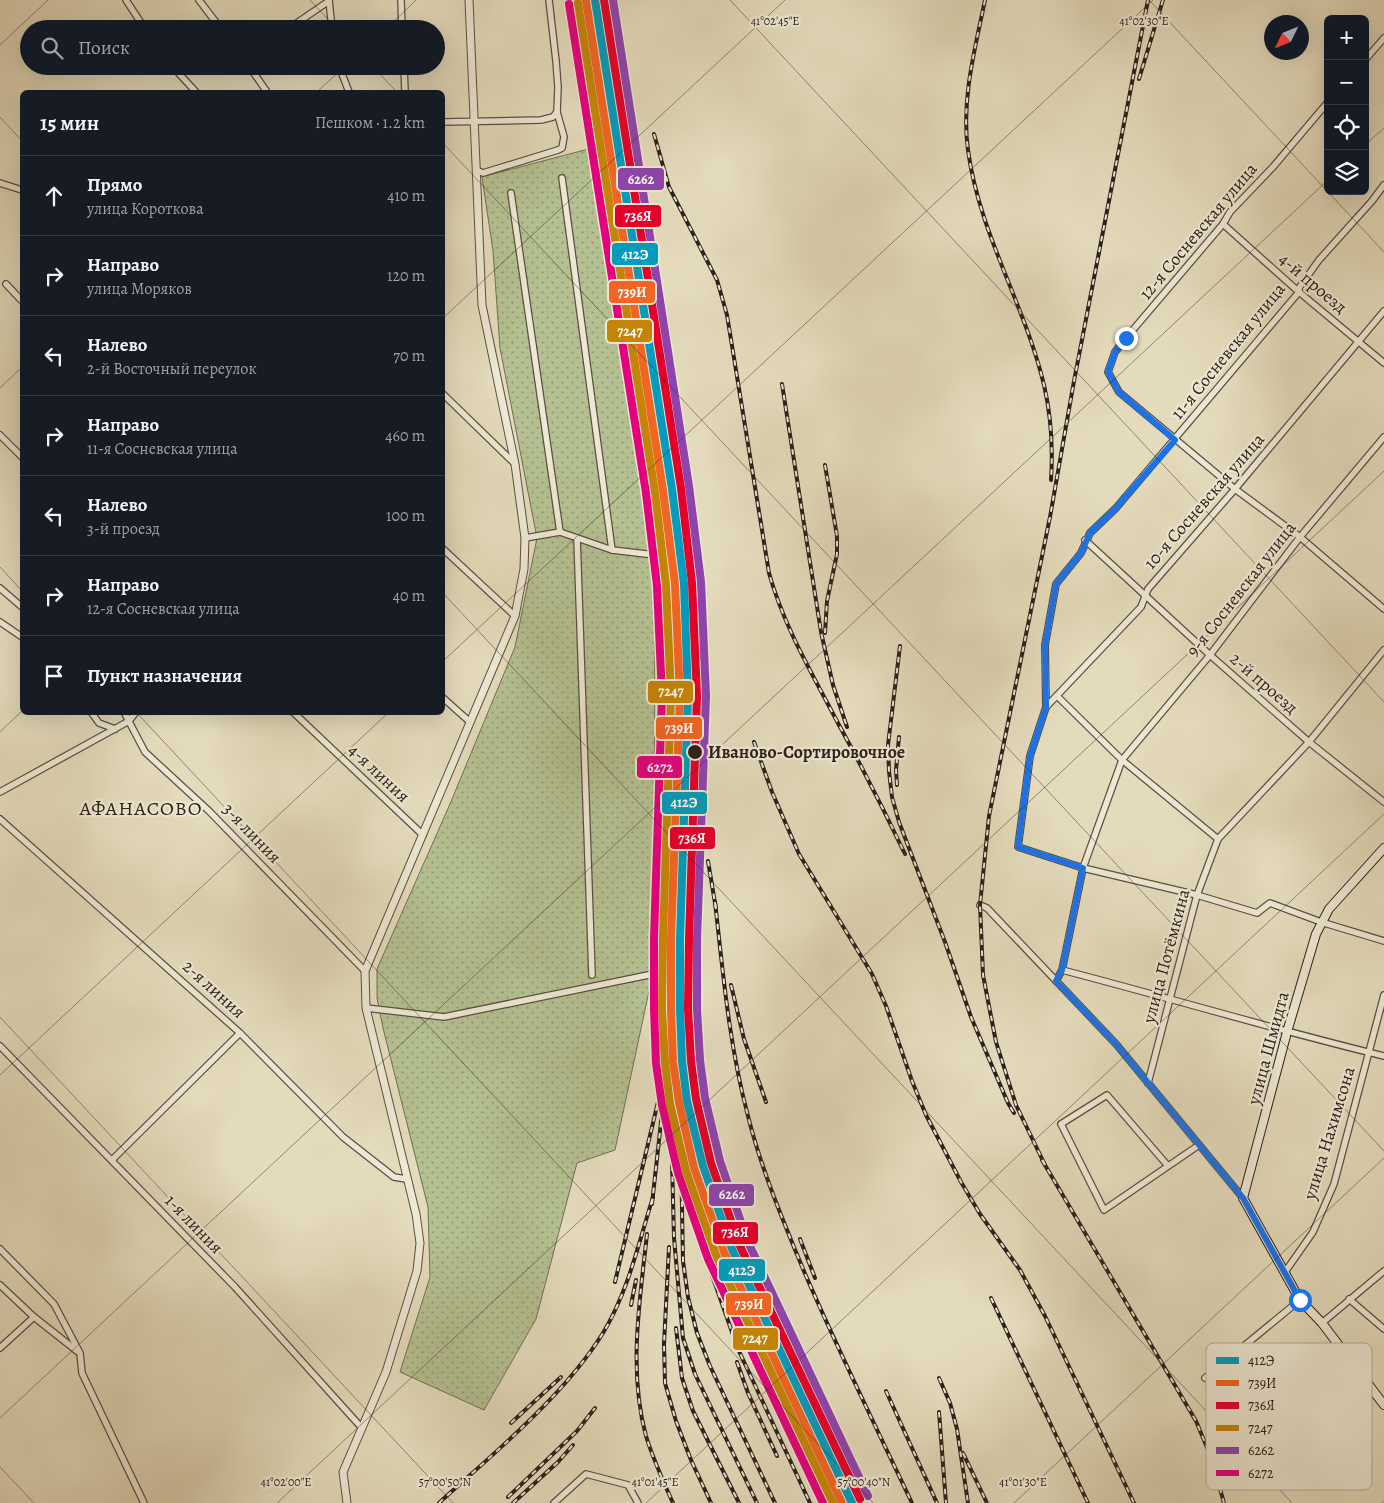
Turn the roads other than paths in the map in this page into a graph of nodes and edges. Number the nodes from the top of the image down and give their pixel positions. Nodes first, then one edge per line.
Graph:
1 (126, 0) edge
2 (199, 0) edge
3 (401, 0) edge
4 (469, 0) edge
5 (549, 0) edge
6 (329, 1) edge
7 (138, 20) edge
8 (214, 20) edge
9 (301, 20) edge
10 (331, 20) edge
11 (402, 20) edge
12 (1384, 38) edge
13 (1369, 55) edge
14 (180, 75) edge
15 (255, 75) edge
16 (342, 75) edge
17 (404, 75) edge
18 (194, 90) edge
19 (266, 90) edge
20 (347, 90) edge
21 (405, 90) edge
22 (1325, 105) edge
23 (557, 112) junction
24 (473, 121) junction
25 (445, 122) edge
26 (476, 170) junction
27 (562, 178) dead end
28 (0, 183) edge
29 (1384, 184) edge
30 (20, 189) edge
31 (511, 192) dead end
32 (1223, 224) junction
33 (6, 284) dead end
34 (1299, 292) junction
35 (20, 299) edge
36 (1384, 311) edge
37 (1359, 341) junction
38 (1384, 363) edge
39 (445, 396) edge
40 (0, 435) edge
41 (1384, 437) edge
42 (1175, 440) junction
43 (20, 455) edge
44 (515, 464) junction
45 (1235, 489) junction
46 (560, 532) junction
47 (1300, 537) junction
48 (524, 538) junction
49 (577, 538) junction
50 (1086, 540) junction
51 (612, 550) junction
52 (445, 551) edge
53 (655, 555) dead end
54 (0, 588) edge
55 (1146, 596) junction
56 (20, 605) edge
57 (1384, 609) edge
58 (515, 616) junction
59 (0, 622) edge
60 (20, 636) edge
61 (1384, 650) edge
62 (1210, 655) junction
63 (1057, 696) junction
64 (445, 700) edge
65 (1046, 707) junction
66 (93, 715) edge
67 (125, 715) edge
68 (133, 715) edge
69 (296, 715) edge
70 (128, 721) junction
71 (470, 722) junction
72 (114, 729) junction
73 (1309, 742) junction
74 (1122, 760) junction
75 (0, 792) edge
76 (666, 800) dead end
77 (1384, 802) edge
78 (0, 819) edge
79 (423, 835) junction
80 (1218, 839) junction
81 (1384, 848) edge
82 (1083, 868) junction
83 (1197, 895) junction
84 (980, 905) dead end
85 (1322, 922) junction
86 (1384, 941) edge
87 (1062, 970) junction
88 (365, 971) junction
89 (592, 975) dead end
90 (1056, 981) junction
91 (1384, 995) edge
92 (1170, 998) junction
93 (366, 1008) junction
94 (1287, 1032) junction
95 (240, 1033) junction
96 (0, 1046) edge
97 (1368, 1052) junction
98 (1384, 1056) edge
99 (1148, 1083) junction
100 (1199, 1145) junction
101 (112, 1160) junction
102 (1168, 1166) junction
103 (406, 1179) junction
104 (1243, 1198) junction
105 (0, 1249) edge
106 (1384, 1271) edge
107 (1285, 1272) junction
108 (0, 1285) edge
109 (1349, 1298) junction
110 (1300, 1300) junction
111 (34, 1317) junction
112 (1322, 1323) junction
113 (1384, 1329) edge
114 (1248, 1343) edge
115 (1337, 1343) edge
116 (0, 1348) edge
117 (80, 1353) junction
118 (1372, 1389) edge
119 (1384, 1404) edge
120 (361, 1427) junction
121 (144, 1503) edge
122 (347, 1503) edge
123 (554, 1503) edge
124 (638, 1503) edge

1 - 7 street
2 - 8 street
3 - 11 street
4 - 24 street
5 - 23 street
6 - 9 street
6 - 10 street
12 - 13 street
14 - 18 street
15 - 19 street
16 - 20 street
17 - 21 street
22 - 32 street, 12-я Сосневская улица
23 - 24 street
23 - 26 street
24 - 25 street
24 - 26 street
26 - 44 street
27 - 51 street
28 - 30 street
29 - 34 street, 11-я Сосневская улица
31 - 46 street
32 - 34 street, 4-й проезд
32 - 42 street, 12-я Сосневская улица
33 - 35 street
34 - 37 street, 4-й проезд
34 - 42 street, 11-я Сосневская улица
36 - 37 street, 10-я Сосневская улица
37 - 38 street, 4-й проезд
37 - 45 street, 10-я Сосневская улица
39 - 44 street
40 - 43 street
41 - 47 street, 9-я Сосневская улица
42 - 45 street
42 - 50 street, 11-я Сосневская улица
44 - 48 street
45 - 47 street
45 - 55 street, 10-я Сосневская улица
46 - 48 street
46 - 49 street
47 - 57 street
47 - 62 street, 9-я Сосневская улица
48 - 58 street
49 - 51 street
49 - 89 street
50 - 55 street, 2-й проезд
50 - 65 street, 11-я Сосневская улица
51 - 53 street
52 - 58 street
54 - 56 street
55 - 62 street, 2-й проезд
55 - 63 street, 10-я Сосневская улица
58 - 71 street
59 - 60 street
61 - 73 street
62 - 73 street, 2-й проезд
62 - 74 street, 9-я Сосневская улица
63 - 65 street, 10-я Сосневская улица
63 - 74 street
64 - 71 street
65 - 82 street, 11-я Сосневская улица
66 - 72 street
67 - 70 street, 3-я линия
68 - 70 street
69 - 79 street, 4-я линия
70 - 72 street
70 - 88 street, 3-я линия
71 - 79 street
72 - 75 street
73 - 77 street, 2-й проезд
73 - 80 street
74 - 80 street
74 - 82 street
76 - 93 street
78 - 95 street, 2-я линия
79 - 88 street
80 - 83 street, улица Потёмкина
81 - 85 main road, улица Шмидта
82 - 83 street
82 - 87 street
83 - 85 street
83 - 92 street, улица Потёмкина
84 - 90 street
85 - 86 street
85 - 94 main road, улица Шмидта
87 - 90 street
87 - 92 street
88 - 93 street
90 - 99 street
91 - 97 street, улица Нахимсона
92 - 94 street
92 - 99 street, улица Потёмкина
93 - 103 street
94 - 97 street
94 - 104 main road, улица Шмидта
95 - 101 street
95 - 103 street, 2-я линия
96 - 101 street, 1-я линия
97 - 98 street
97 - 107 street, улица Нахимсона
99 - 100 street
100 - 102 street
100 - 104 street
101 - 120 street, 1-я линия
102 - 102 street
103 - 120 street
104 - 107 main road
105 - 117 street
106 - 109 street
107 - 110 main road
108 - 111 street
109 - 112 street
109 - 113 street
110 - 112 main road
110 - 114 street
111 - 116 street
111 - 117 street
112 - 115 main road
117 - 121 street
118 - 119 main road
120 - 122 street
123 - 124 street

